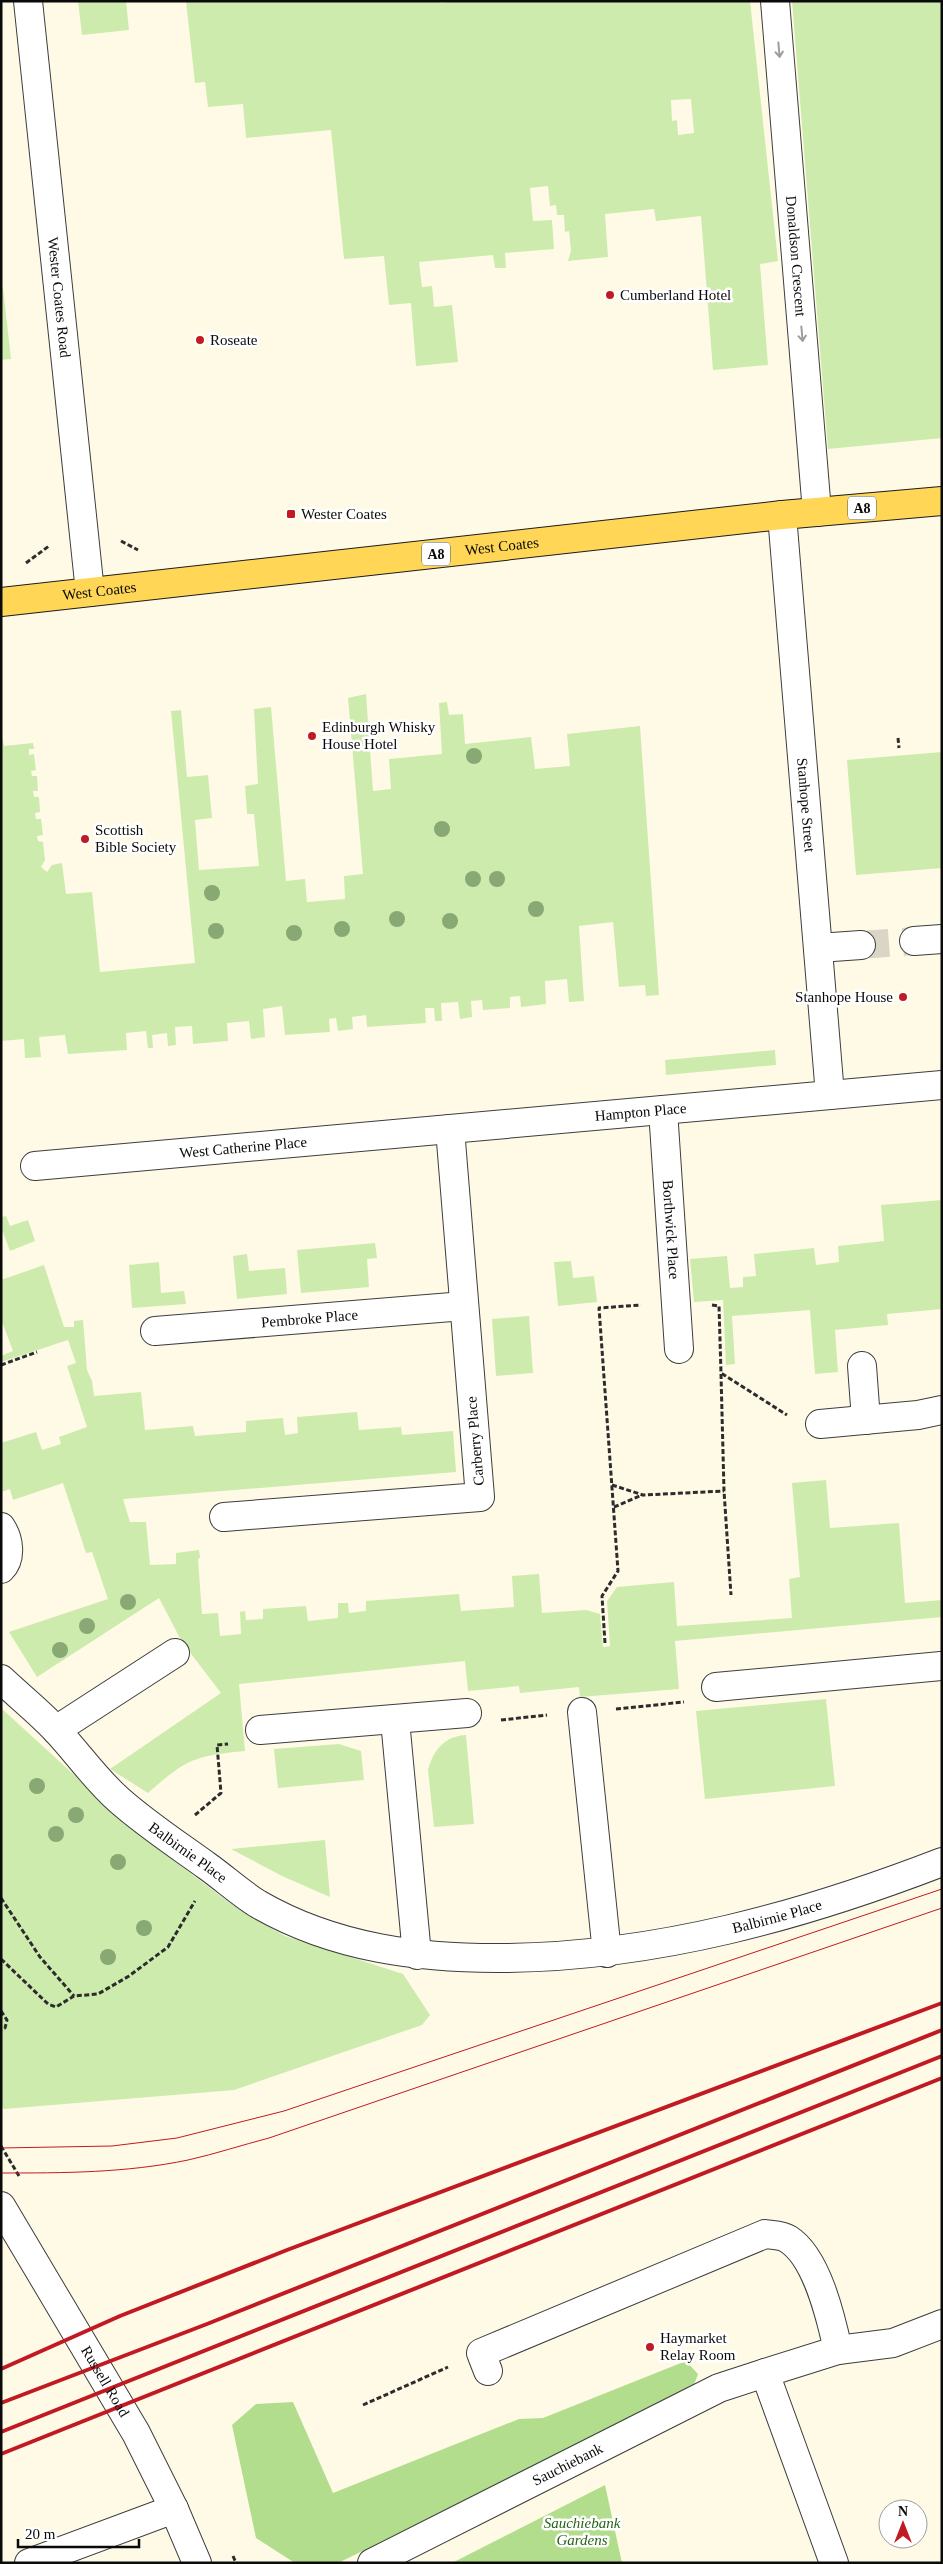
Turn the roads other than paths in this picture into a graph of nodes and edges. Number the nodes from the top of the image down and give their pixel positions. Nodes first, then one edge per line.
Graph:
1 (28, 1) edge
2 (775, 1) edge
3 (942, 501) edge
4 (817, 512) junction
5 (782, 515) junction
6 (90, 592) junction
7 (1, 602) edge
8 (942, 939) edge
9 (914, 941) tunnel mouth
10 (861, 945) tunnel mouth
11 (818, 948) junction
12 (942, 1085) edge
13 (830, 1095) junction
14 (664, 1110) junction
15 (450, 1129) junction
16 (35, 1166) dead end
17 (464, 1306) junction
18 (155, 1331) dead end
19 (679, 1349) dead end
20 (862, 1366) dead end
21 (942, 1410) edge
22 (866, 1420) junction
23 (820, 1424) road end
24 (224, 1517) dead end
25 (1, 1527) edge
26 (1, 1569) edge
27 (174, 1653) dead end
28 (941, 1669) edge
29 (1, 1679) edge
30 (716, 1687) dead end
31 (582, 1712) dead end
32 (467, 1714) dead end
33 (395, 1720) junction
34 (56, 1730) junction
35 (260, 1730) road end
36 (942, 1862) edge
37 (607, 1953) junction
38 (418, 1955) junction
39 (1, 2206) edge
40 (942, 2324) edge
41 (838, 2350) junction
42 (484, 2362) road end
43 (765, 2373) junction
44 (174, 2509) junction
45 (41, 2561) edge
46 (197, 2563) edge
47 (372, 2563) edge
48 (834, 2563) edge

1 - 6 street, Wester Coates Road
2 -> 4 street, Donaldson Crescent
3 - 4 main road, West Coates / A8
4 - 5 main road, West Coates / A8
5 - 6 main road, West Coates / A8
5 - 11 street, Stanhope Street
6 - 7 main road, West Coates / A8
8 - 9 street
10 - 11 street
11 - 13 street, Stanhope Street
12 - 13 street, Hampton Place
13 - 14 street, Hampton Place
14 - 15 street, Hampton Place
14 - 19 street, Borthwick Place
15 - 16 street, West Catherine Place
15 - 17 street, Carberry Place
17 - 18 street, Pembroke Place
17 - 24 street, Carberry Place
20 - 22 street
21 - 22 street
22 - 23 street
25 - 26 street
27 - 34 street
28 - 30 street
29 - 34 street, Balbirnie Place
31 - 37 street
32 - 33 street
33 - 35 street
33 - 38 street
34 - 38 street, Balbirnie Place
36 - 37 street, Balbirnie Place
37 - 38 street, Balbirnie Place
39 - 44 street, Russell Road
40 - 41 street, Sauchiebank
41 - 42 street
41 - 43 street, Sauchiebank
43 - 47 street, Sauchiebank
43 - 48 street
44 - 45 street
44 - 46 street, Russell Road

